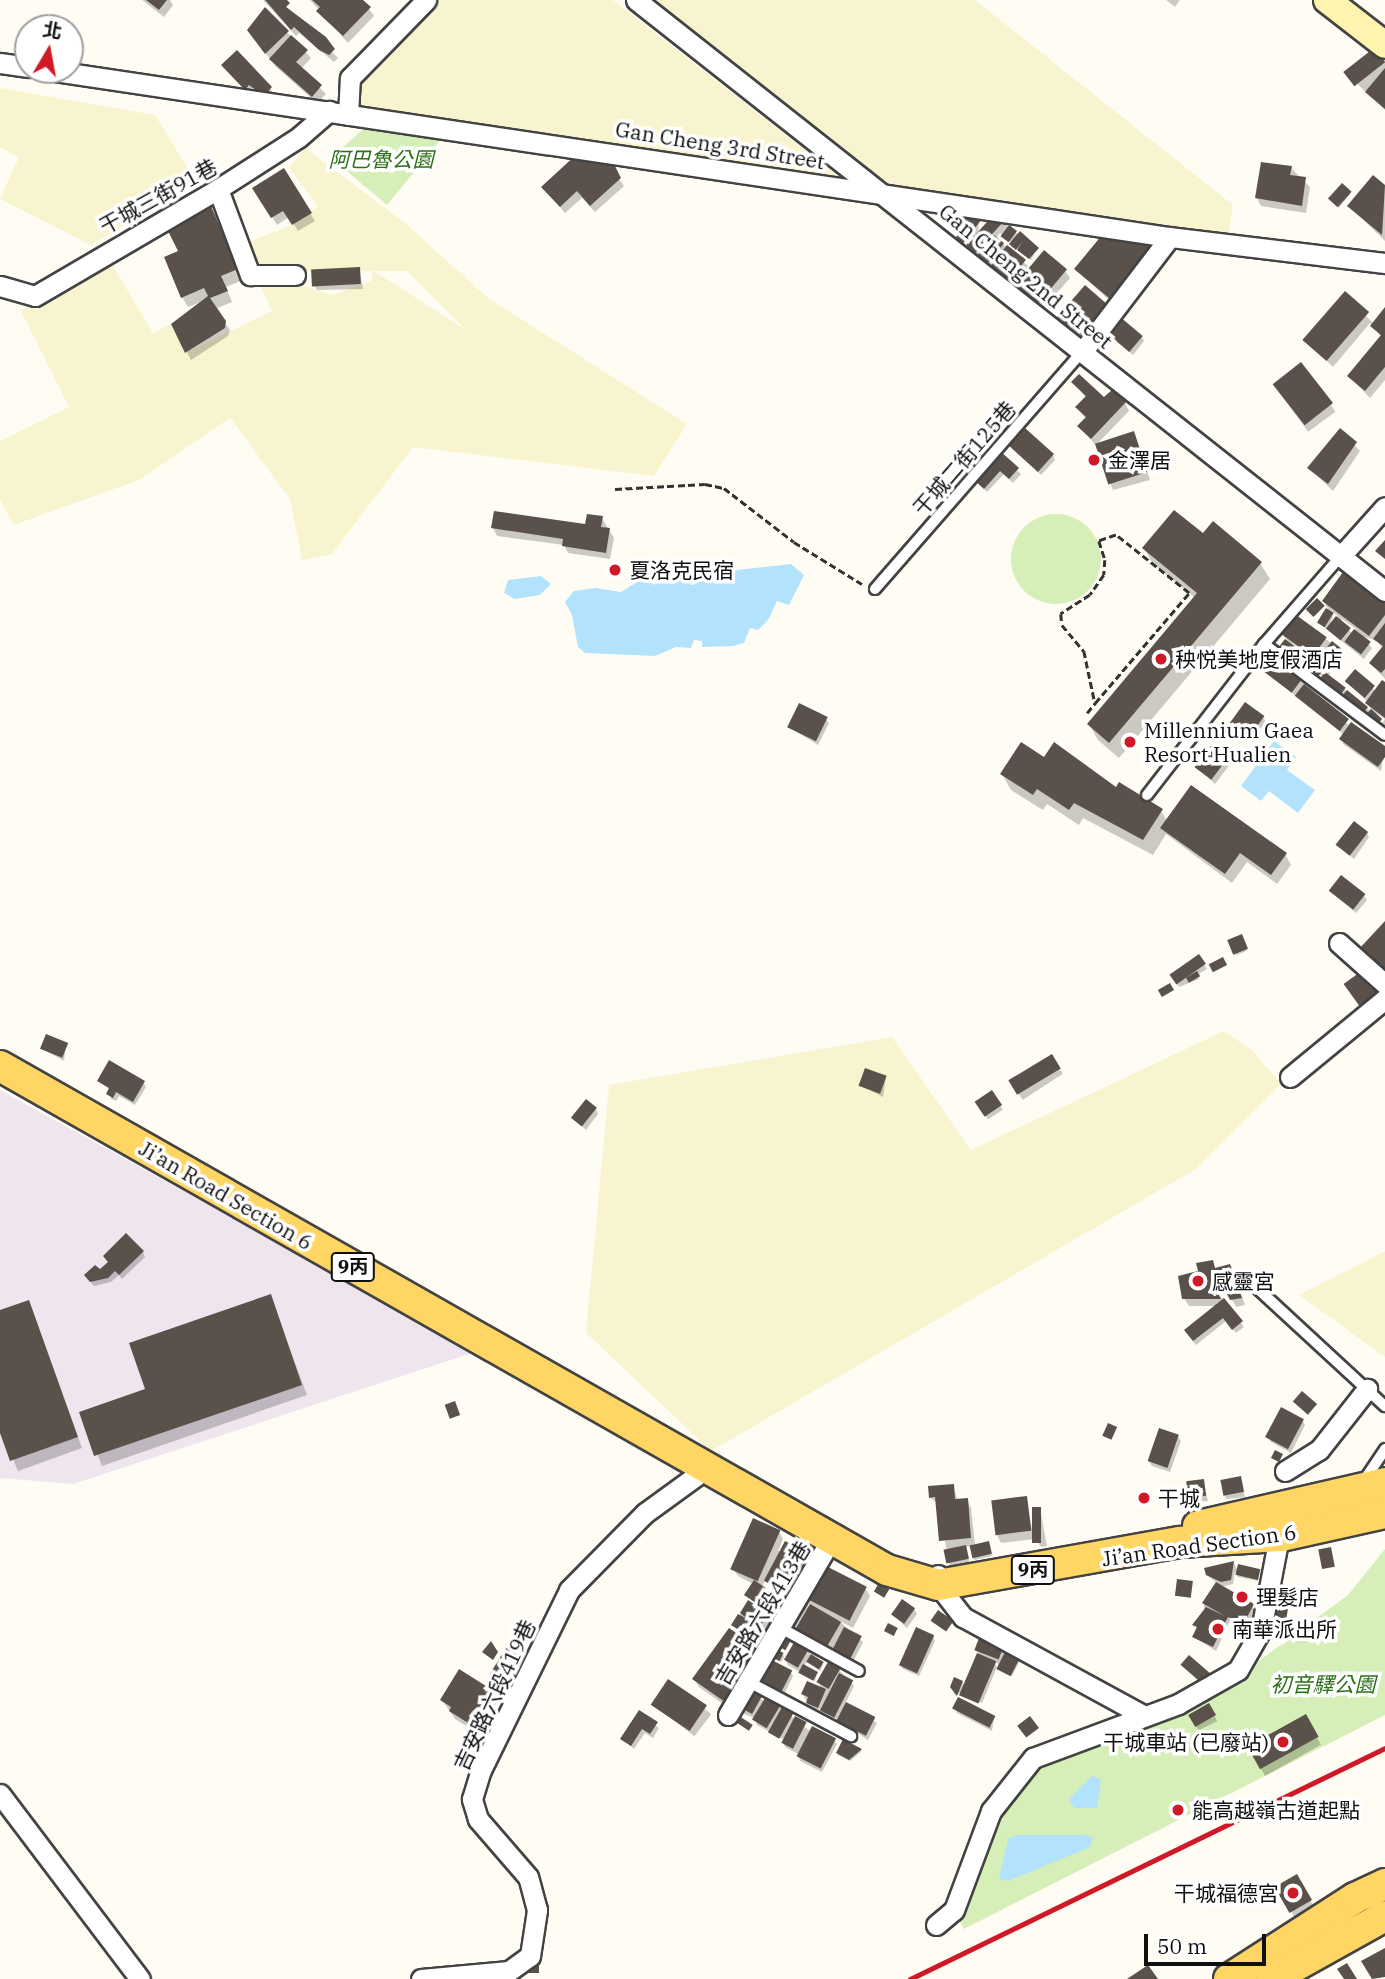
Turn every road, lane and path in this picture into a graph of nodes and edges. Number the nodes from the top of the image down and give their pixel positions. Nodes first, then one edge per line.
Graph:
1 (426, 0) edge
2 (636, 0) edge
3 (1327, 0) edge
4 (1385, 45) edge
5 (84, 75) edge
6 (339, 113) junction
7 (218, 189) junction
8 (884, 193) junction
9 (1170, 237) junction
10 (1385, 263) edge
11 (295, 275) dead end
12 (0, 286) edge
13 (1083, 351) junction
14 (615, 489) dead end
15 (1385, 506) edge
16 (1340, 557) junction
17 (875, 589) joint
18 (1385, 591) edge
19 (1265, 644) junction
20 (1095, 703) junction
21 (1087, 713) dead end
22 (1385, 735) edge
23 (1147, 794) dead end
24 (1339, 943) dead end
25 (1385, 984) edge
26 (1385, 999) edge
27 (0, 1066) edge
28 (1290, 1077) dead end
29 (1258, 1289) dead end
30 (1367, 1389) junction
31 (1385, 1406) edge
32 (1385, 1450) edge
33 (1385, 1464) edge
34 (707, 1468) junction
35 (1285, 1471) dead end
36 (1372, 1486) edge
37 (1384, 1514) edge
38 (1281, 1522) junction
39 (832, 1538) junction
40 (938, 1578) junction
41 (778, 1626) junction
42 (859, 1671) dead end
43 (746, 1681) junction
44 (1143, 1715) junction
45 (728, 1716) dead end
46 (851, 1736) dead end
47 (0, 1794) edge
48 (1385, 1874) edge
49 (1385, 1884) edge
50 (1373, 1915) edge
51 (936, 1925) dead end
52 (1252, 1976) edge
53 (140, 1979) edge
54 (421, 1979) edge

1 - 6 street
2 - 8 street, Gan Cheng 2nd Street
3 - 4 street
5 - 6 street, Gan Cheng 3rd Street
6 - 7 street, 干城三街91巷
6 - 8 street, Gan Cheng 3rd Street
7 - 11 street
7 - 12 street, 干城三街91巷
8 - 9 street, Gan Cheng 3rd Street
8 - 13 street, Gan Cheng 2nd Street
9 - 10 street, Gan Cheng 3rd Street
9 - 13 street
13 - 16 street, Gan Cheng 2nd Street
13 - 17 lane, 干城二街125巷
14 - 17 path
15 - 16 street
16 - 18 street, Gan Cheng 2nd Street
16 - 19 lane
19 - 22 lane
19 - 23 lane
20 - 20 path
20 - 21 path
24 - 25 street
26 - 28 street
27 - 34 main road, Ji’an Road Section 6 / 9丙
29 - 30 lane
30 - 31 lane
30 - 35 street
32 - 36 lane
33 - 36 main road
34 - 39 main road, Ji’an Road Section 6 / 9丙
34 - 54 street, 吉安路六段419巷
36 - 38 main road, Ji’an Road Section 6 / 9丙
37 - 38 main road, Ji’an Road Section 6 / 9丙
38 - 40 main road, Ji’an Road Section 6 / 9丙
38 - 44 street
39 - 40 main road, Ji’an Road Section 6 / 9丙
39 - 41 street, 吉安路六段413巷
40 - 44 street
41 - 42 lane
41 - 43 street, 吉安路六段413巷
43 - 45 street, 吉安路六段413巷
43 - 46 lane
44 - 51 street
47 - 53 street
48 - 50 main road
49 - 50 main road
50 - 52 main road

